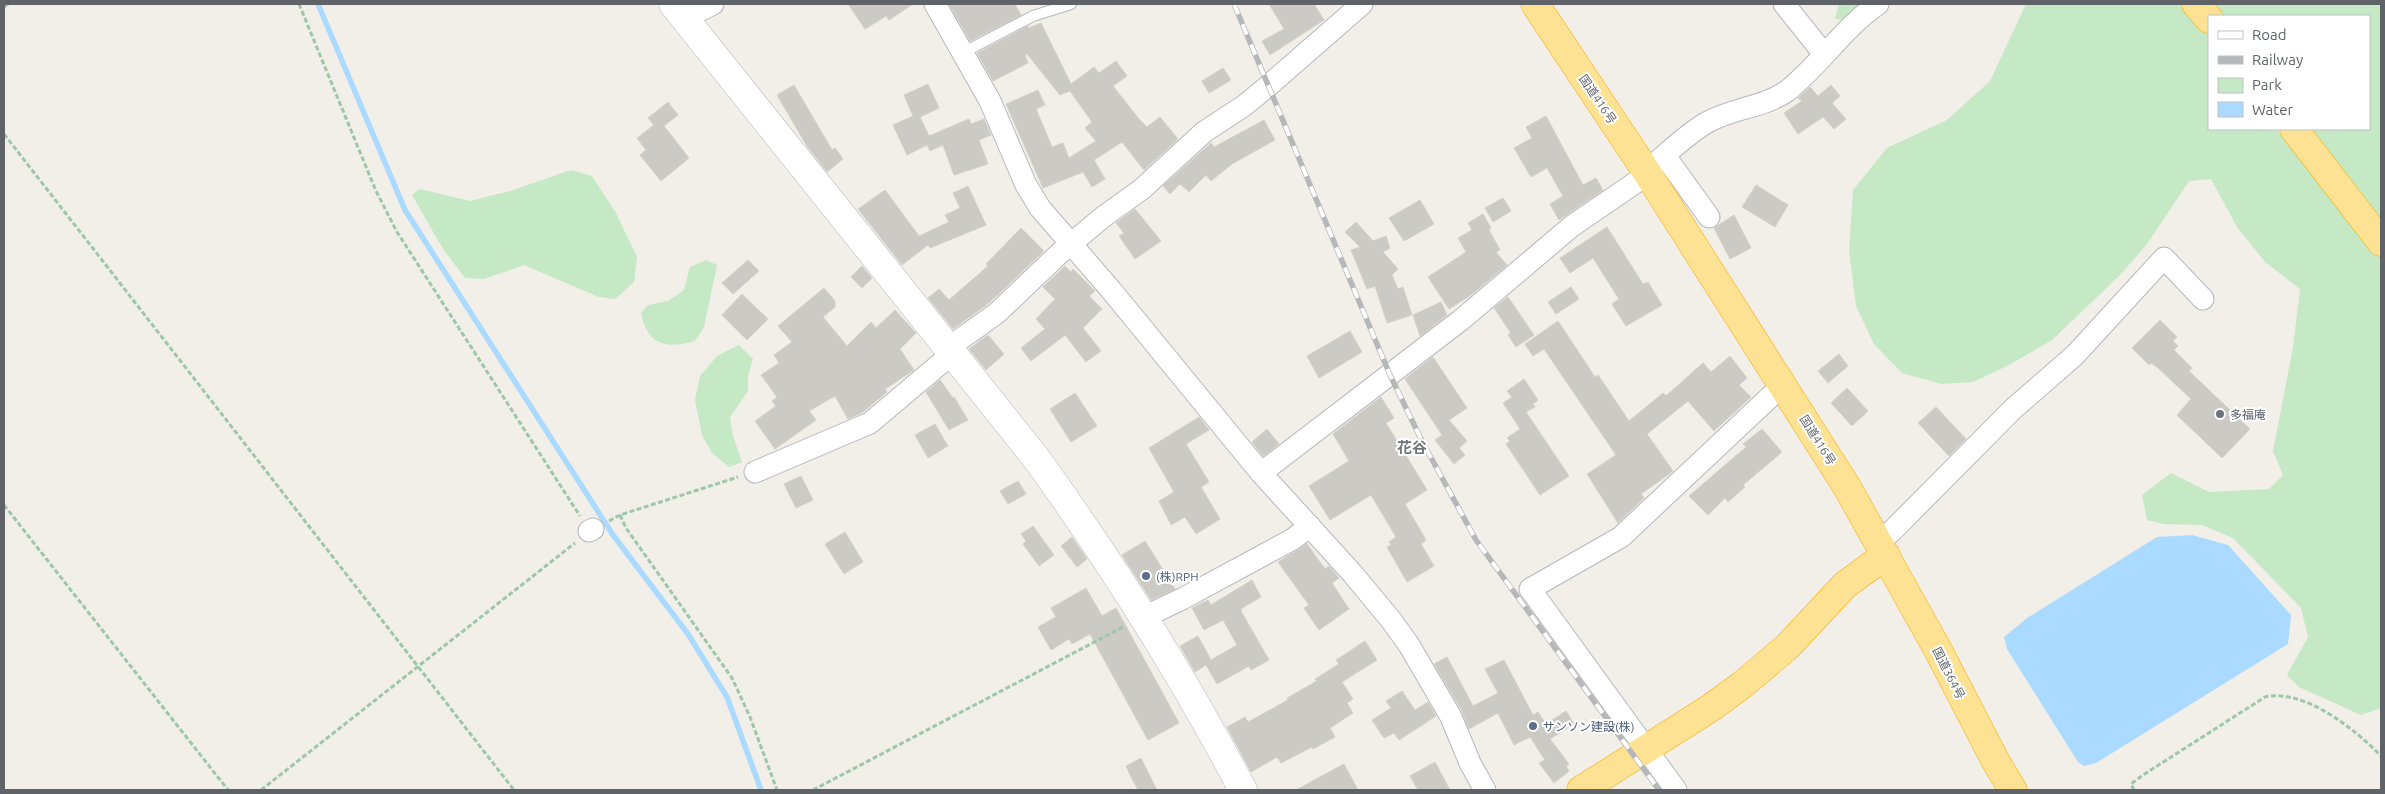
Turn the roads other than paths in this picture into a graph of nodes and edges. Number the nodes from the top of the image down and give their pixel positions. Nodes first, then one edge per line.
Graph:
1 (713, 4) edge
2 (935, 4) edge
3 (1072, 4) edge
4 (1362, 4) edge
5 (1535, 4) edge
6 (1784, 4) edge
7 (1878, 4) edge
8 (2196, 4) edge
9 (679, 11) edge
10 (2208, 19) edge
11 (964, 52) junction
12 (1824, 54) junction
13 (2295, 130) edge
14 (1653, 167) junction
15 (1709, 217) dead end
16 (2381, 242) edge
17 (1072, 245) junction
18 (2203, 299) dead end
19 (950, 350) junction
20 (1784, 386) junction
21 (755, 472) road end
22 (1261, 473) junction
23 (1310, 526) junction
24 (1882, 549) junction
25 (1144, 617) junction
26 (1646, 750) junction
27 (1243, 790) edge
28 (1484, 790) edge
29 (1582, 790) edge
30 (1676, 790) edge
31 (2013, 790) edge

1 - 9 street
2 - 11 street
3 - 11 lane
4 - 17 street
5 - 14 highway, 国道416号
6 - 12 street
7 - 12 street
8 - 10 highway
9 - 19 street
11 - 17 street
12 - 14 street
13 - 16 highway
14 - 15 street
14 - 20 highway, 国道416号
14 - 22 street
17 - 19 street
17 - 22 street
18 - 24 street
19 - 21 street
19 - 25 street
20 - 24 highway, 国道416号
20 - 26 street
22 - 23 street
23 - 25 street
23 - 28 street
24 - 26 highway
24 - 31 highway, 国道364号
25 - 27 street
26 - 29 highway
26 - 30 street

